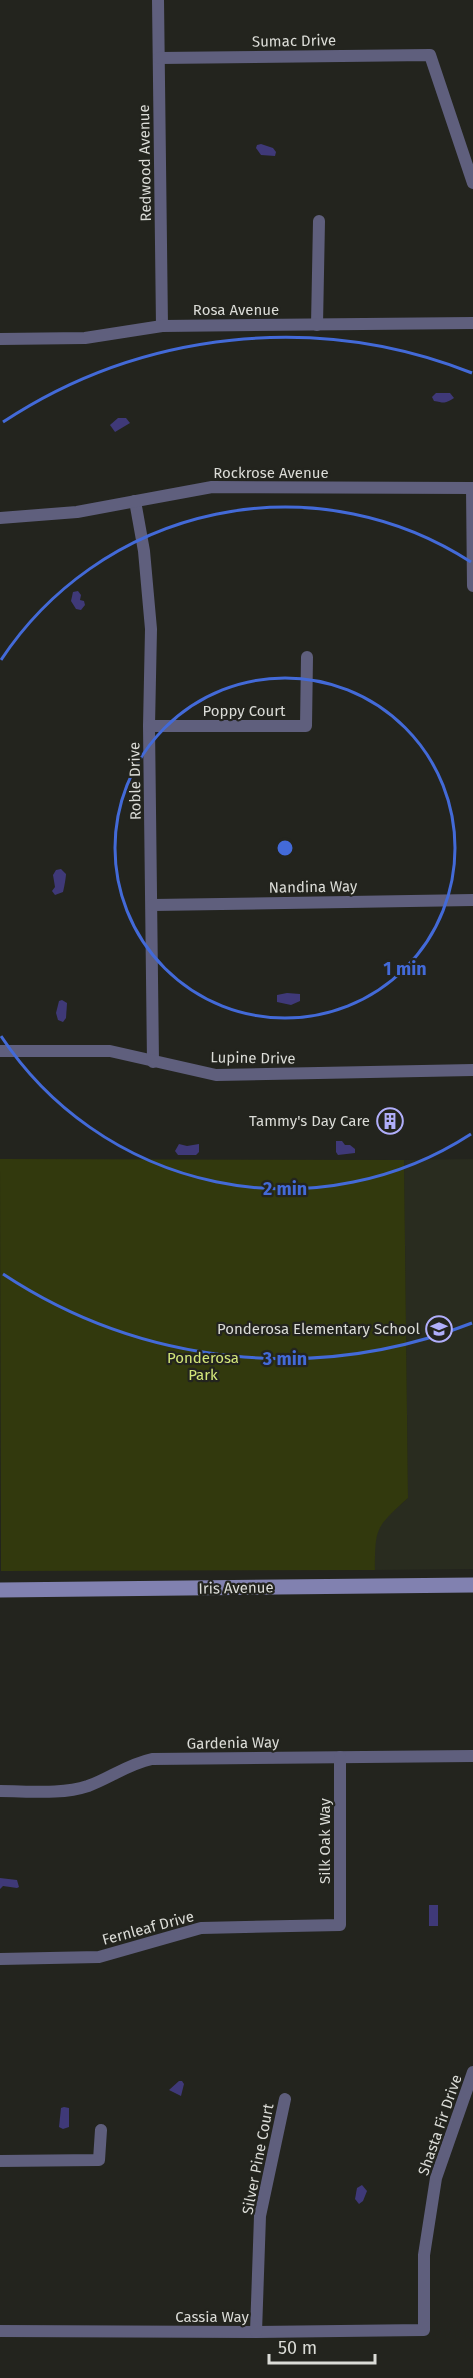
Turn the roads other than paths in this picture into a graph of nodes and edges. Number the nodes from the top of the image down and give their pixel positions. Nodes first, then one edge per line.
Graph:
1 (158, 0) edge
2 (159, 58) junction
3 (473, 183) edge
4 (319, 221) dead end
5 (473, 323) edge
6 (317, 325) junction
7 (162, 326) junction
8 (0, 339) edge
9 (472, 488) edge
10 (135, 501) junction
11 (0, 518) edge
12 (473, 586) edge
13 (307, 657) dead end
14 (149, 726) junction
15 (473, 900) edge
16 (153, 905) junction
17 (0, 1051) edge
18 (153, 1062) junction
19 (473, 1070) edge
20 (473, 1586) edge
21 (0, 1590) edge
22 (473, 1756) edge
23 (340, 1757) junction
24 (0, 1791) edge
25 (340, 1925) joint
26 (0, 1959) edge
27 (473, 2073) edge
28 (285, 2099) dead end
29 (101, 2130) dead end
30 (0, 2161) edge
31 (424, 2330) joint
32 (0, 2331) edge
33 (256, 2332) junction

1 - 2 street, Redwood Avenue
2 - 3 street, Sumac Drive
2 - 7 street, Redwood Avenue
4 - 6 street
5 - 6 street, Rosa Avenue
6 - 7 street, Rosa Avenue
7 - 8 street, Rosa Avenue
9 - 10 street, Rockrose Avenue
9 - 12 street
10 - 11 street, Rockrose Avenue
10 - 14 street, Roble Drive
13 - 14 street, Poppy Court
14 - 16 street, Roble Drive
15 - 16 street, Nandina Way
16 - 18 street, Roble Drive
17 - 18 street, Lupine Drive
18 - 19 street, Lupine Drive
20 - 21 street, Iris Avenue
22 - 23 street, Gardenia Way
23 - 24 street, Gardenia Way
23 - 25 street, Silk Oak Way
25 - 26 street, Fernleaf Drive
27 - 31 street, Shasta Fir Drive
28 - 33 street, Silver Pine Court
29 - 30 street
31 - 33 street, Cassia Way
32 - 33 street, Cassia Way

